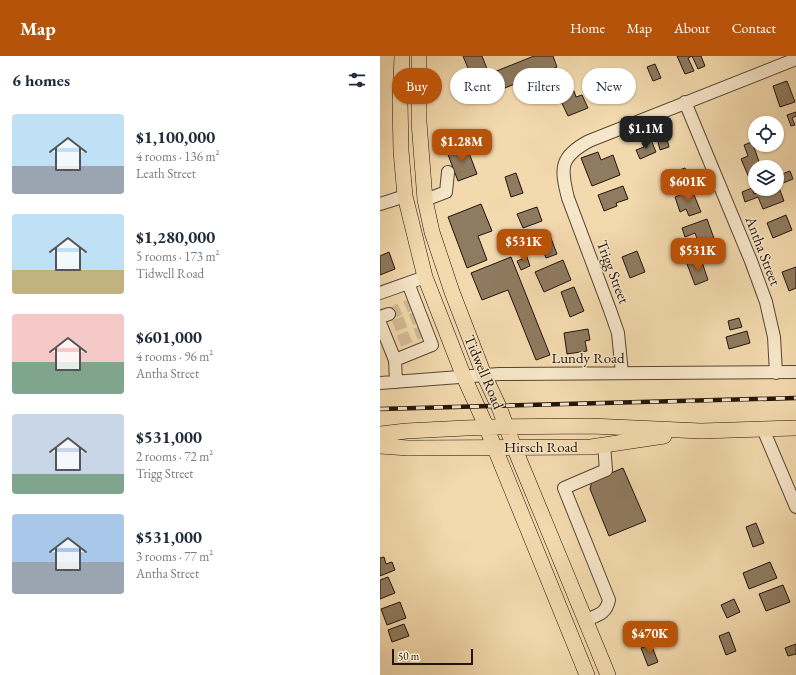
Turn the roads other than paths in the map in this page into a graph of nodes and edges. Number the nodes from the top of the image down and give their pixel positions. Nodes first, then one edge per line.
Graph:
1 (402, 56) edge
2 (419, 56) edge
3 (796, 58) edge
4 (685, 102) junction
5 (448, 172) dead end
6 (405, 199) junction
7 (425, 200) junction
8 (380, 204) edge
9 (425, 277) junction
10 (408, 283) junction
11 (380, 293) edge
12 (386, 326) edge
13 (395, 360) junction
14 (796, 372) edge
15 (622, 373) junction
16 (776, 373) junction
17 (484, 375) junction
18 (464, 376) junction
19 (396, 382) junction
20 (380, 383) edge
21 (486, 427) junction
22 (507, 427) junction
23 (796, 428) edge
24 (763, 429) junction
25 (701, 431) junction
26 (380, 434) edge
27 (604, 445) junction
28 (380, 446) edge
29 (495, 447) junction
30 (514, 447) junction
31 (796, 507) edge
32 (586, 620) junction
33 (568, 628) junction
34 (587, 675) edge
35 (608, 675) edge

1 - 6 main road, Tidwell Road
2 - 7 main road, Tidwell Road
3 - 4 street, Trigg Street
4 - 15 street, Trigg Street
4 - 16 street, Antha Street
5 - 7 street
6 - 7 main road
6 - 8 street
6 - 9 main road, Tidwell Road
7 - 17 main road, Tidwell Road
9 - 10 street
9 - 18 main road, Tidwell Road
10 - 11 street
10 - 13 street
12 - 13 street
13 - 19 street
14 - 16 street, Lundy Road
15 - 16 street, Lundy Road
15 - 17 street, Lundy Road
17 - 18 street, Lundy Road
17 - 22 main road, Tidwell Road
18 - 19 street, Lundy Road
18 - 21 main road, Tidwell Road
19 - 20 street, Lundy Road
21 - 22 main road, Hirsch Road
21 - 26 main road, Hirsch Road
21 - 29 main road, Tidwell Road
22 - 25 main road, Hirsch Road
22 - 30 main road, Tidwell Road
23 - 24 main road, Hirsch Road
24 - 25 main road, Hirsch Road
24 - 31 street
25 - 27 main road, Hirsch Road
27 - 30 main road, Hirsch Road
27 - 32 street
28 - 29 main road, Hirsch Road
29 - 30 main road, Hirsch Road
29 - 33 main road, Tidwell Road
30 - 32 main road, Tidwell Road
32 - 33 main road
32 - 35 main road, Tidwell Road
33 - 34 main road, Tidwell Road

